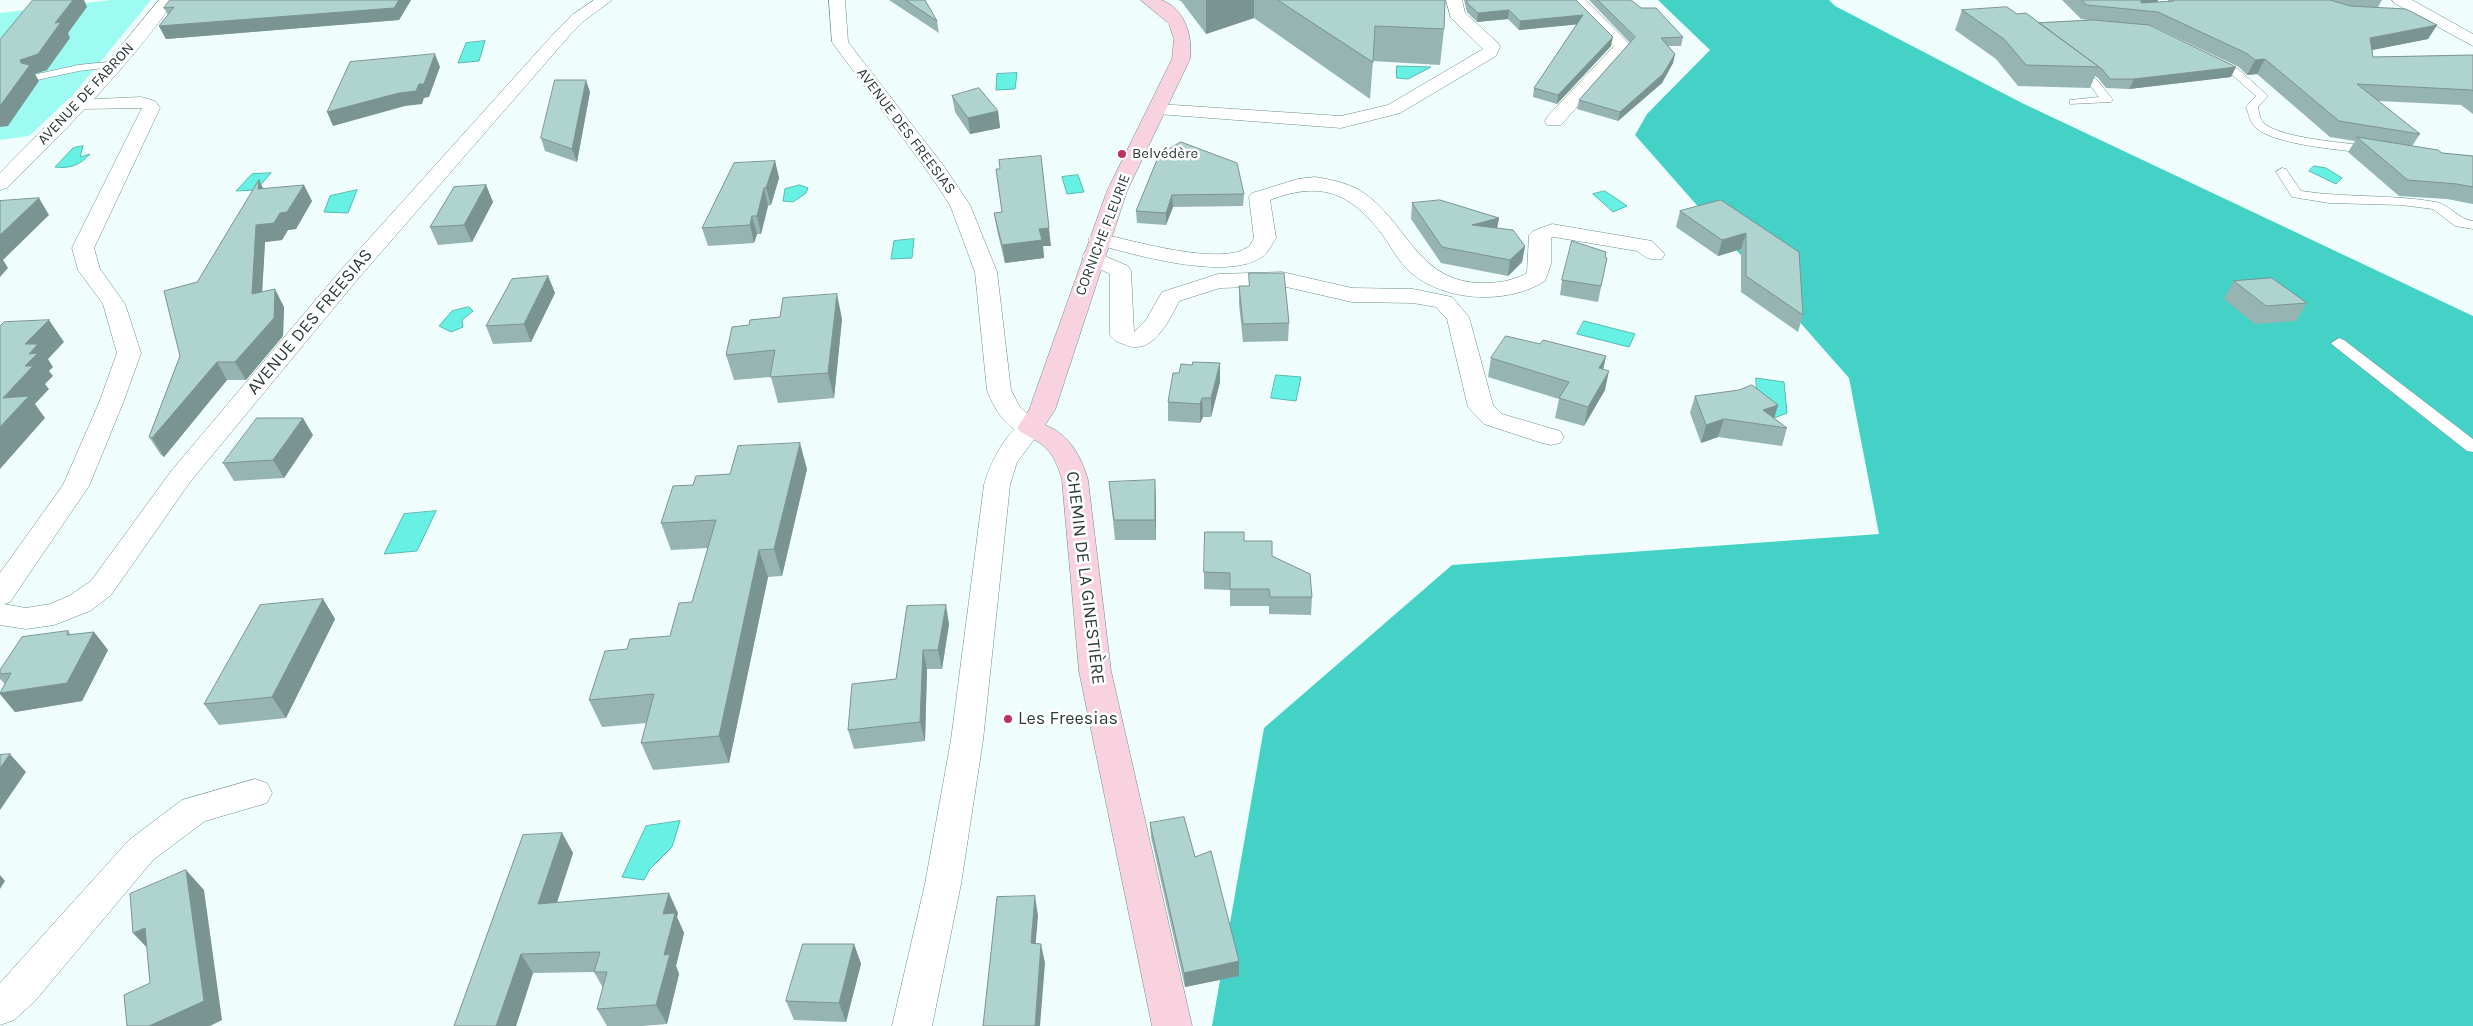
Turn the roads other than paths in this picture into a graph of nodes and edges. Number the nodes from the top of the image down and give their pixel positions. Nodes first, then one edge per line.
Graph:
1 (167, 0) edge
2 (604, 0) edge
3 (837, 0) edge
4 (1149, 0) edge
5 (1454, 0) edge
6 (1577, 0) edge
7 (2400, 0) edge
8 (2406, 18) edge
9 (2432, 18) junction
10 (2473, 41) edge
11 (2200, 55) edge
12 (2063, 59) edge
13 (117, 64) junction
14 (38, 77) dead end
15 (2074, 102) dead end
16 (81, 104) junction
17 (1158, 109) junction
18 (1554, 121) dead end
19 (2386, 152) edge
20 (2282, 172) dead end
21 (0, 184) edge
22 (2473, 225) edge
23 (1096, 248) junction
24 (1654, 254) dead end
25 (2339, 342) dead end
26 (1030, 428) junction
27 (1551, 436) dead end
28 (2473, 447) edge
29 (3, 614) edge
30 (255, 793) dead end
31 (0, 1006) edge
32 (912, 1026) edge
33 (1172, 1026) edge

1 - 13 street, AVENUE DE FABRON
2 - 29 street, AVENUE DES FREESIAS
3 - 26 street, AVENUE DES FREESIAS
4 - 17 main road, CORNICHE FLEURIE
5 - 17 street
6 - 18 street
7 - 9 street
8 - 9 lane
9 - 10 street
11 - 19 lane
12 - 15 lane
13 - 14 lane
13 - 16 street, AVENUE DE FABRON
16 - 21 street, AVENUE DE FABRON
16 - 29 street, AVENUE DES FREESIAS
17 - 23 main road, CORNICHE FLEURIE
20 - 22 lane
23 - 24 street
23 - 26 main road, CORNICHE FLEURIE
23 - 27 street
25 - 28 lane
26 - 32 street
26 - 33 main road, CHEMIN DE LA GINESTIÈRE
30 - 31 street

